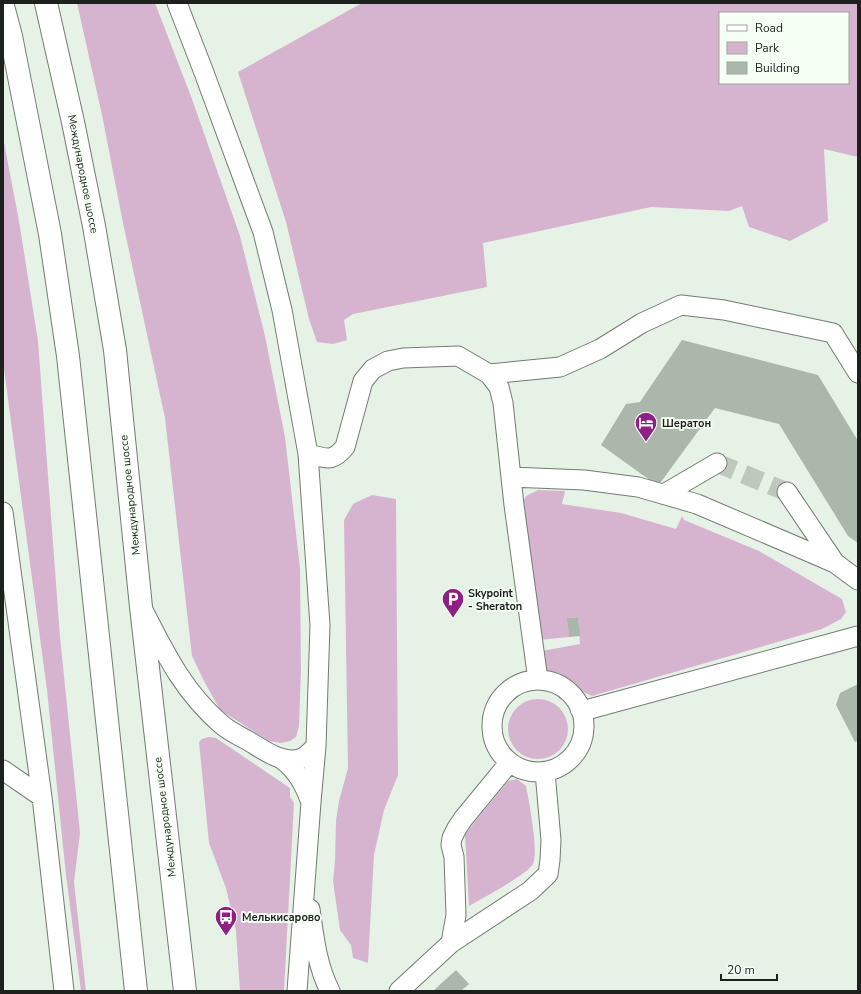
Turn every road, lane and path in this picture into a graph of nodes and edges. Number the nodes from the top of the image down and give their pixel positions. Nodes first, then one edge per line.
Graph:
1 (46, 3) edge
2 (177, 3) edge
3 (3, 6) edge
4 (858, 373) edge
5 (489, 374) junction
6 (308, 454) junction
7 (717, 463) dead end
8 (511, 477) junction
9 (787, 492) tunnel mouth
10 (664, 494) junction
11 (3, 512) edge
12 (834, 563) junction
13 (858, 580) edge
14 (141, 607) junction
15 (858, 636) edge
16 (538, 680) junction
17 (580, 709) junction
18 (316, 746) junction
19 (283, 760) junction
20 (509, 763) junction
21 (3, 770) edge
22 (545, 772) junction
23 (42, 797) junction
24 (311, 802) junction
25 (305, 875) junction
26 (451, 943) junction
27 (64, 991) edge
28 (136, 991) edge
29 (185, 991) edge
30 (297, 991) edge
31 (330, 991) edge
32 (399, 991) edge

1 - 14 highway, Международное шоссе
2 - 6 street
3 - 28 highway
4 - 5 street
5 - 6 street
5 - 8 street
6 - 18 street
7 - 10 street
8 - 10 street
8 - 16 street
9 - 12 street
10 - 12 street
11 - 23 street
12 - 13 street
14 - 19 street
14 - 29 highway, Международное шоссе
15 - 17 street
16 - 17 street
16 - 20 street
17 - 22 street
18 - 19 street
18 - 24 street
19 - 24 street
20 - 22 street
20 - 26 street
21 - 23 street
22 - 26 street
23 - 27 street
24 - 25 street
25 - 30 street
25 - 31 street
26 - 32 street

